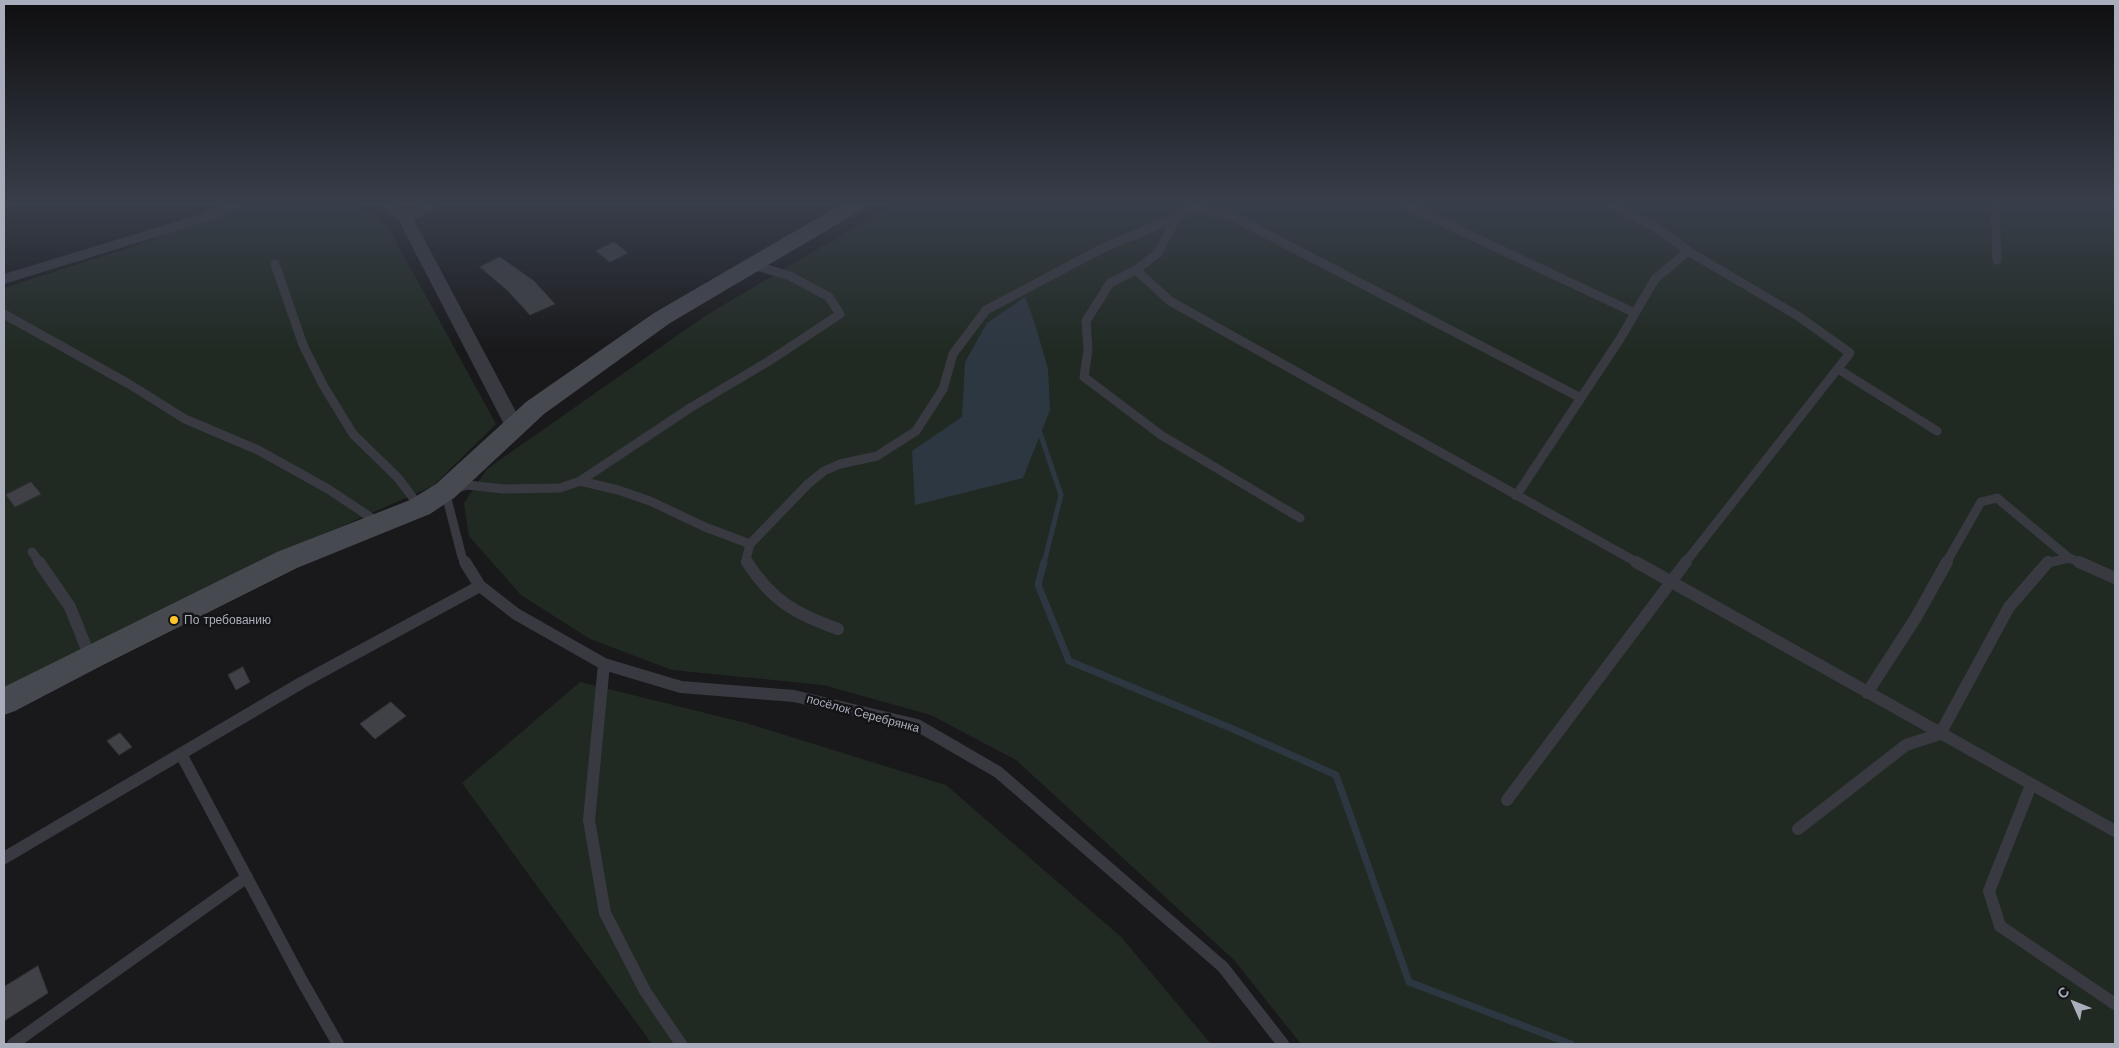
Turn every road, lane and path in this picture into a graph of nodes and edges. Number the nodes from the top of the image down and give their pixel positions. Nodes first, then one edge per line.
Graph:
1 (86, 254) edge
2 (424, 254) edge
3 (772, 254) edge
4 (1092, 254) edge
5 (1157, 254) edge
6 (1305, 254) edge
7 (1510, 254) edge
8 (1685, 254) edge
9 (1693, 254) edge
10 (1997, 254) edge
11 (1997, 260) dead end
12 (275, 264) dead end
13 (753, 265) junction
14 (1136, 270) junction
15 (4, 279) edge
16 (1636, 313) junction
17 (4, 314) edge
18 (1838, 369) junction
19 (1581, 398) junction
20 (515, 427) junction
21 (1937, 431) dead end
22 (580, 480) junction
23 (445, 491) junction
24 (1516, 496) junction
25 (420, 507) junction
26 (1300, 518) dead end
27 (380, 523) junction
28 (750, 544) junction
29 (32, 552) dead end
30 (2068, 558) junction
31 (2115, 578) edge
32 (1670, 582) junction
33 (480, 586) junction
34 (838, 629) dead end
35 (90, 657) junction
36 (604, 664) junction
37 (1867, 693) junction
38 (4, 702) edge
39 (1940, 734) junction
40 (181, 754) junction
41 (2031, 785) junction
42 (1507, 800) dead end
43 (1798, 829) dead end
44 (2115, 831) edge
45 (4, 858) edge
46 (247, 877) junction
47 (2115, 1004) edge
48 (13, 1044) edge
49 (338, 1044) edge
50 (681, 1044) edge
51 (1283, 1044) edge

1 - 15 street
2 - 20 street
3 - 13 street
4 - 28 lane
5 - 14 lane
6 - 19 lane
7 - 16 lane
8 - 16 lane
9 - 18 lane
10 - 11 lane
12 - 25 lane
13 - 20 street
13 - 22 lane
14 - 24 lane
14 - 26 lane
16 - 19 lane
17 - 27 lane
18 - 21 lane
18 - 32 lane
19 - 24 lane
20 - 23 street
22 - 23 lane
22 - 28 lane
23 - 25 street
23 - 33 lane, посёлок Серебрянка
24 - 32 lane
25 - 27 street
27 - 35 street
28 - 34 lane
29 - 35 lane
30 - 31 lane
30 - 37 lane
30 - 39 lane
32 - 37 lane
32 - 42 lane
33 - 36 lane, посёлок Серебрянка
33 - 40 lane
35 - 38 street
36 - 50 lane
36 - 51 lane, посёлок Серебрянка
37 - 39 lane
39 - 41 lane
39 - 43 lane
40 - 45 lane
40 - 46 lane
41 - 44 lane
41 - 47 lane
46 - 48 lane
46 - 49 lane

